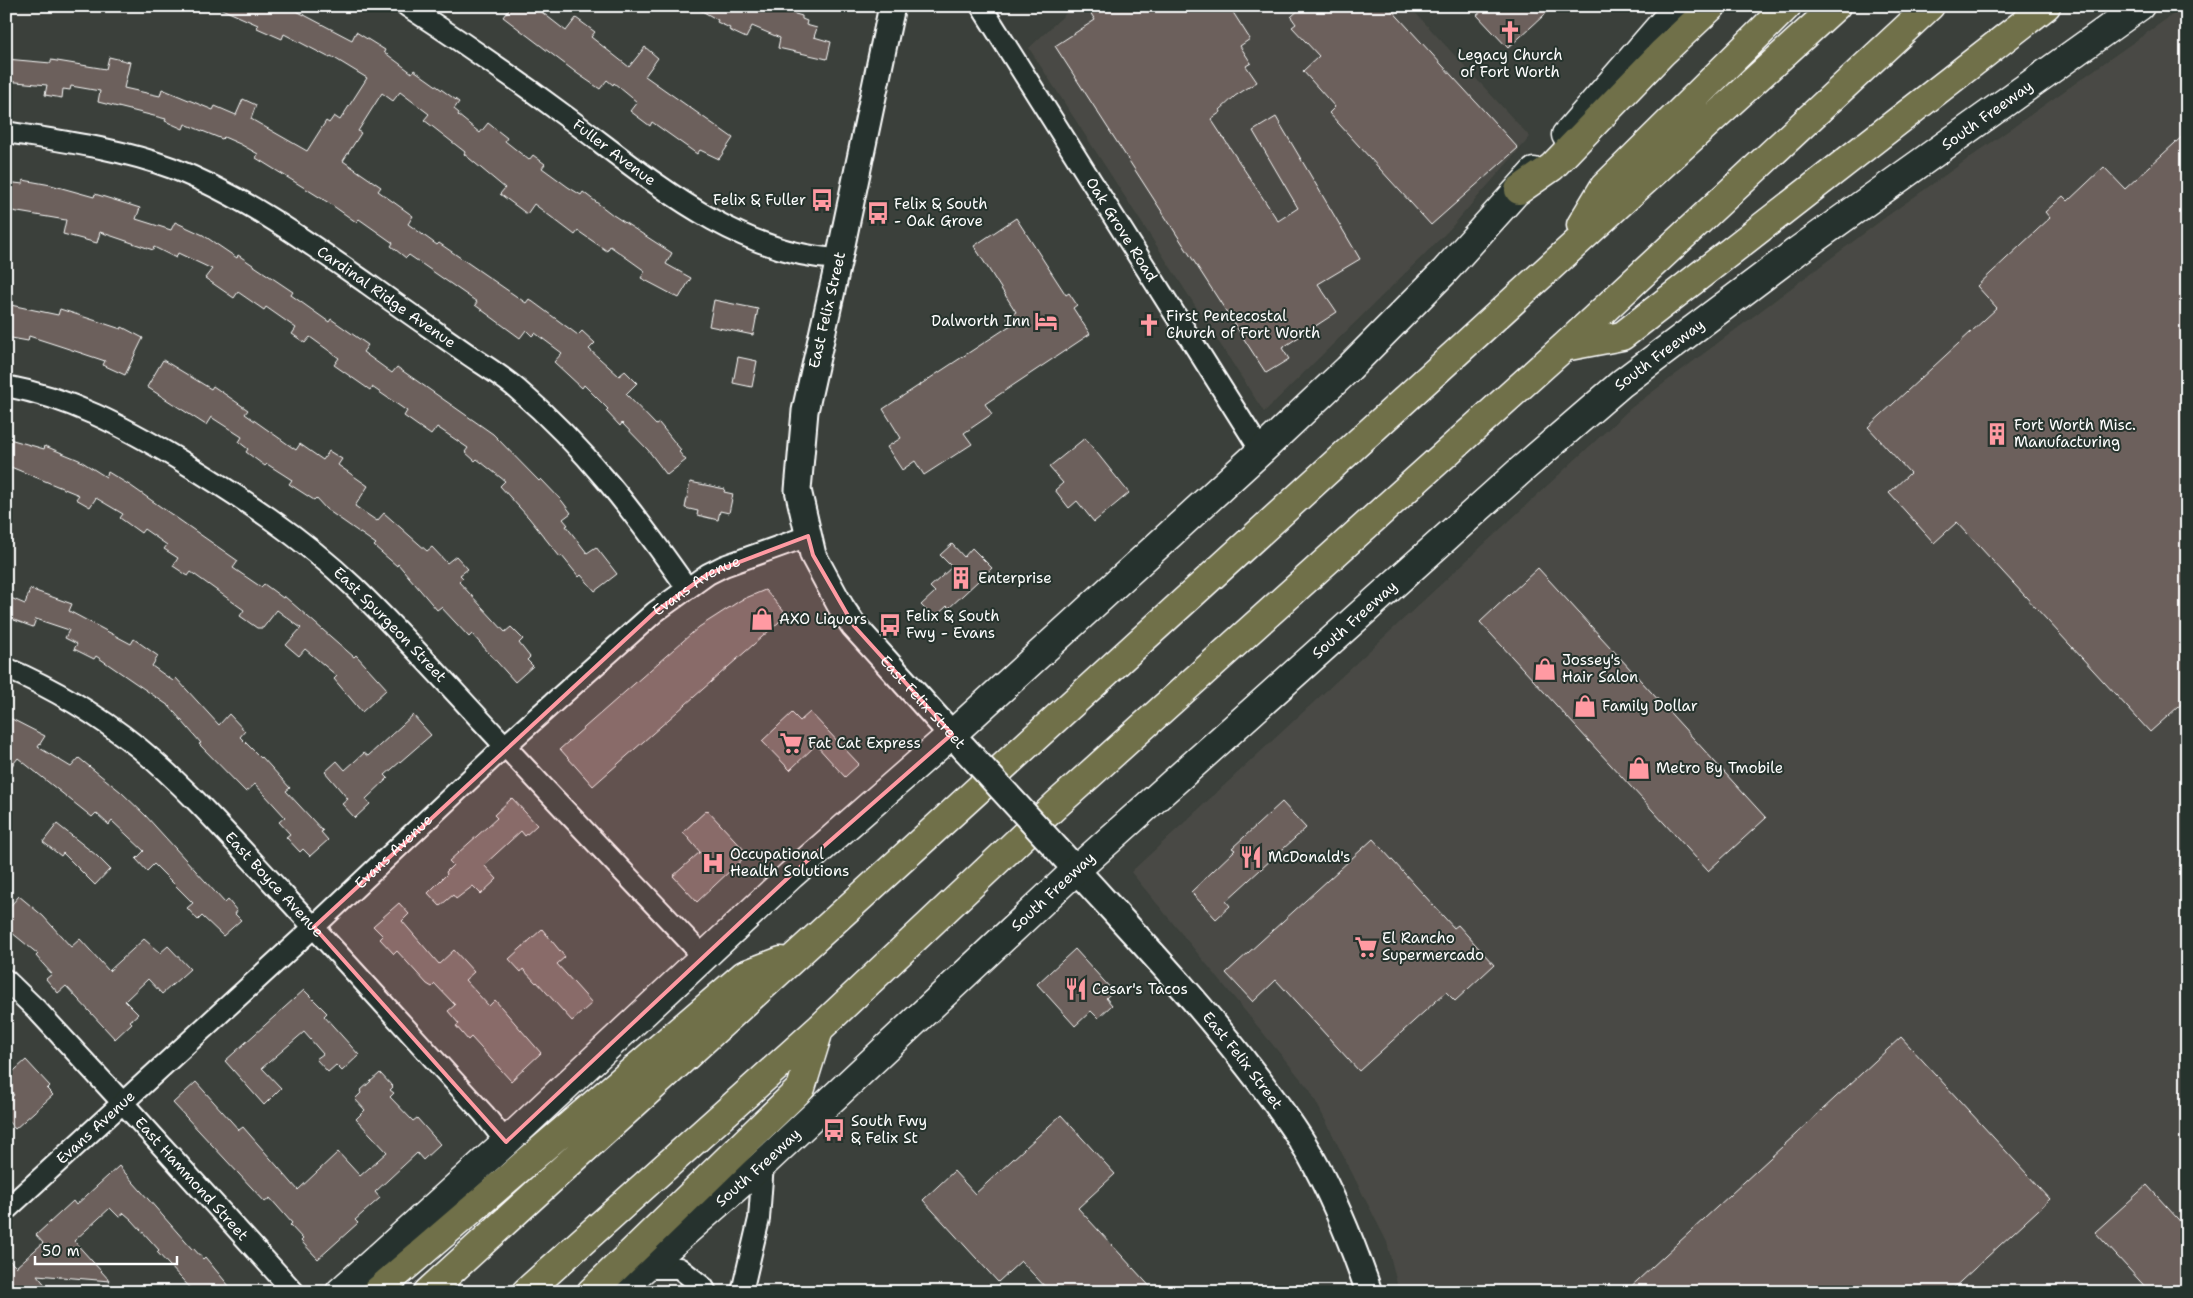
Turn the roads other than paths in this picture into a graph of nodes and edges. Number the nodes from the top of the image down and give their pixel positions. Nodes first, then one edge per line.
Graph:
1 (408, 6) edge
2 (892, 6) edge
3 (981, 6) edge
4 (1678, 6) edge
5 (1712, 6) edge
6 (1787, 6) edge
7 (1836, 6) edge
8 (1930, 6) edge
9 (2046, 6) edge
10 (2061, 6) edge
11 (2140, 6) edge
12 (1968, 67) junction
13 (6, 132) edge
14 (1519, 190) junction
15 (1564, 252) junction
16 (839, 259) junction
17 (1564, 348) junction
18 (6, 386) edge
19 (1261, 451) junction
20 (808, 536) junction
21 (688, 588) junction
22 (6, 668) edge
23 (959, 742) junction
24 (505, 746) junction
25 (1076, 870) junction
26 (314, 927) junction
27 (796, 955) junction
28 (704, 957) junction
29 (6, 980) edge
30 (820, 1028) junction
31 (122, 1102) junction
32 (506, 1142) junction
33 (763, 1164) junction
34 (6, 1210) edge
35 (643, 1268) junction
36 (294, 1292) edge
37 (340, 1292) edge
38 (376, 1292) edge
39 (428, 1292) edge
40 (526, 1292) edge
41 (590, 1292) edge
42 (617, 1292) edge
43 (706, 1292) edge
44 (742, 1292) edge
45 (1369, 1292) edge

1 - 16 street, Fuller Avenue
2 - 16 street, East Felix Street
3 - 19 street, Oak Grove Road
4 - 14 main road
5 - 14 highway
6 - 15 highway
7 - 15 highway
8 - 17 highway
9 - 12 highway
10 - 12 highway
11 - 25 main road, South Freeway
12 - 17 highway
13 - 21 street, Cardinal Ridge Avenue
14 - 19 main road
15 - 27 highway
16 - 20 street, East Felix Street
17 - 30 highway
18 - 24 street, East Spurgeon Street
19 - 23 main road
20 - 21 street, Evans Avenue
20 - 23 street, East Felix Street
21 - 24 street, Evans Avenue
22 - 26 street, East Boyce Avenue
23 - 25 street, East Felix Street, bridge
23 - 28 main road
24 - 26 street, Evans Avenue
24 - 28 street, East Spurgeon Street
25 - 33 main road, South Freeway
25 - 45 street, East Felix Street
26 - 31 street, Evans Avenue
26 - 32 street, East Boyce Avenue
27 - 38 highway
27 - 39 highway
28 - 32 main road
29 - 31 street, East Hammond Street
30 - 40 highway
30 - 41 highway
31 - 34 street, Evans Avenue
31 - 36 street, East Hammond Street
32 - 37 main road
33 - 35 main road, South Freeway
33 - 44 street
35 - 42 main road, South Freeway
35 - 43 street

